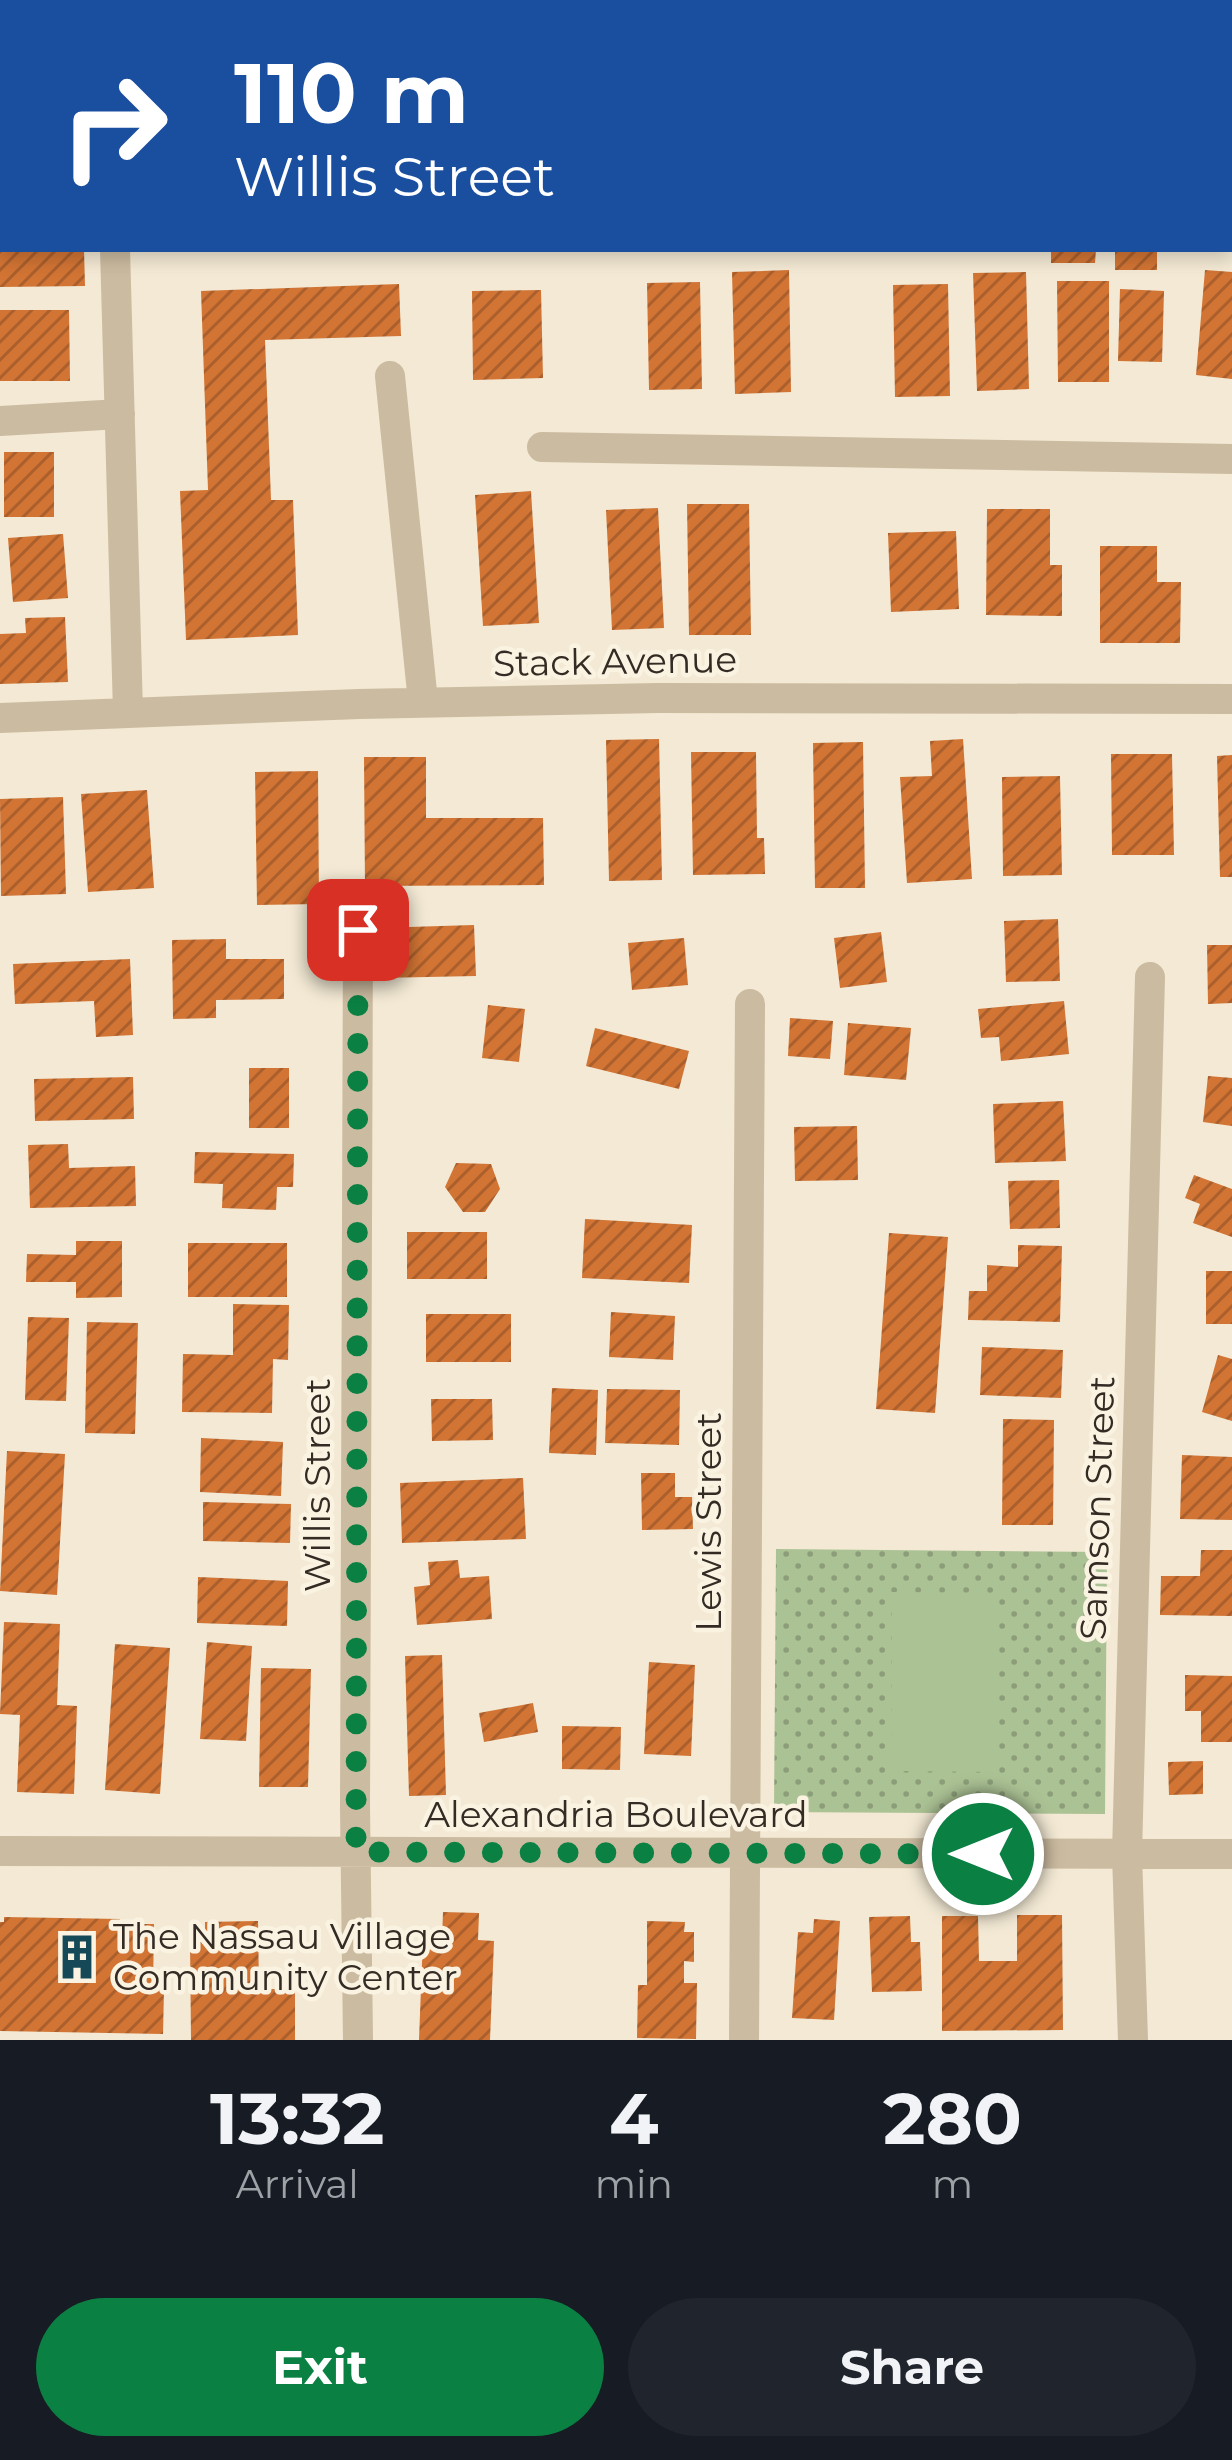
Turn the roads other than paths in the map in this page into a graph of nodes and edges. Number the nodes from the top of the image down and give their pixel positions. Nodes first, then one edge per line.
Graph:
1 (115, 252) edge
2 (391, 376) dead end
3 (120, 414) junction
4 (0, 421) edge
5 (542, 447) dead end
6 (1232, 459) edge
7 (1232, 699) edge
8 (423, 702) junction
9 (128, 712) junction
10 (0, 718) edge
11 (358, 930) dead end
12 (1150, 977) dead end
13 (750, 1004) dead end
14 (0, 1851) edge
15 (356, 1852) junction
16 (744, 1853) junction
17 (1126, 1854) junction
18 (1232, 1854) edge
19 (358, 2040) edge
20 (744, 2040) edge
21 (1133, 2040) edge

1 - 3 street
2 - 8 street
3 - 4 street
3 - 9 street
5 - 6 street
7 - 8 street, Stack Avenue
8 - 9 street, Stack Avenue
9 - 10 street, Stack Avenue
11 - 15 street, Willis Street
12 - 17 street, Samson Street
13 - 16 street, Lewis Street
14 - 15 street, Alexandria Boulevard
15 - 16 street, Alexandria Boulevard
15 - 19 street, Willis Street
16 - 17 street, Alexandria Boulevard
16 - 20 street, Lewis Street
17 - 18 street, Alexandria Boulevard
17 - 21 street, Samson Street

